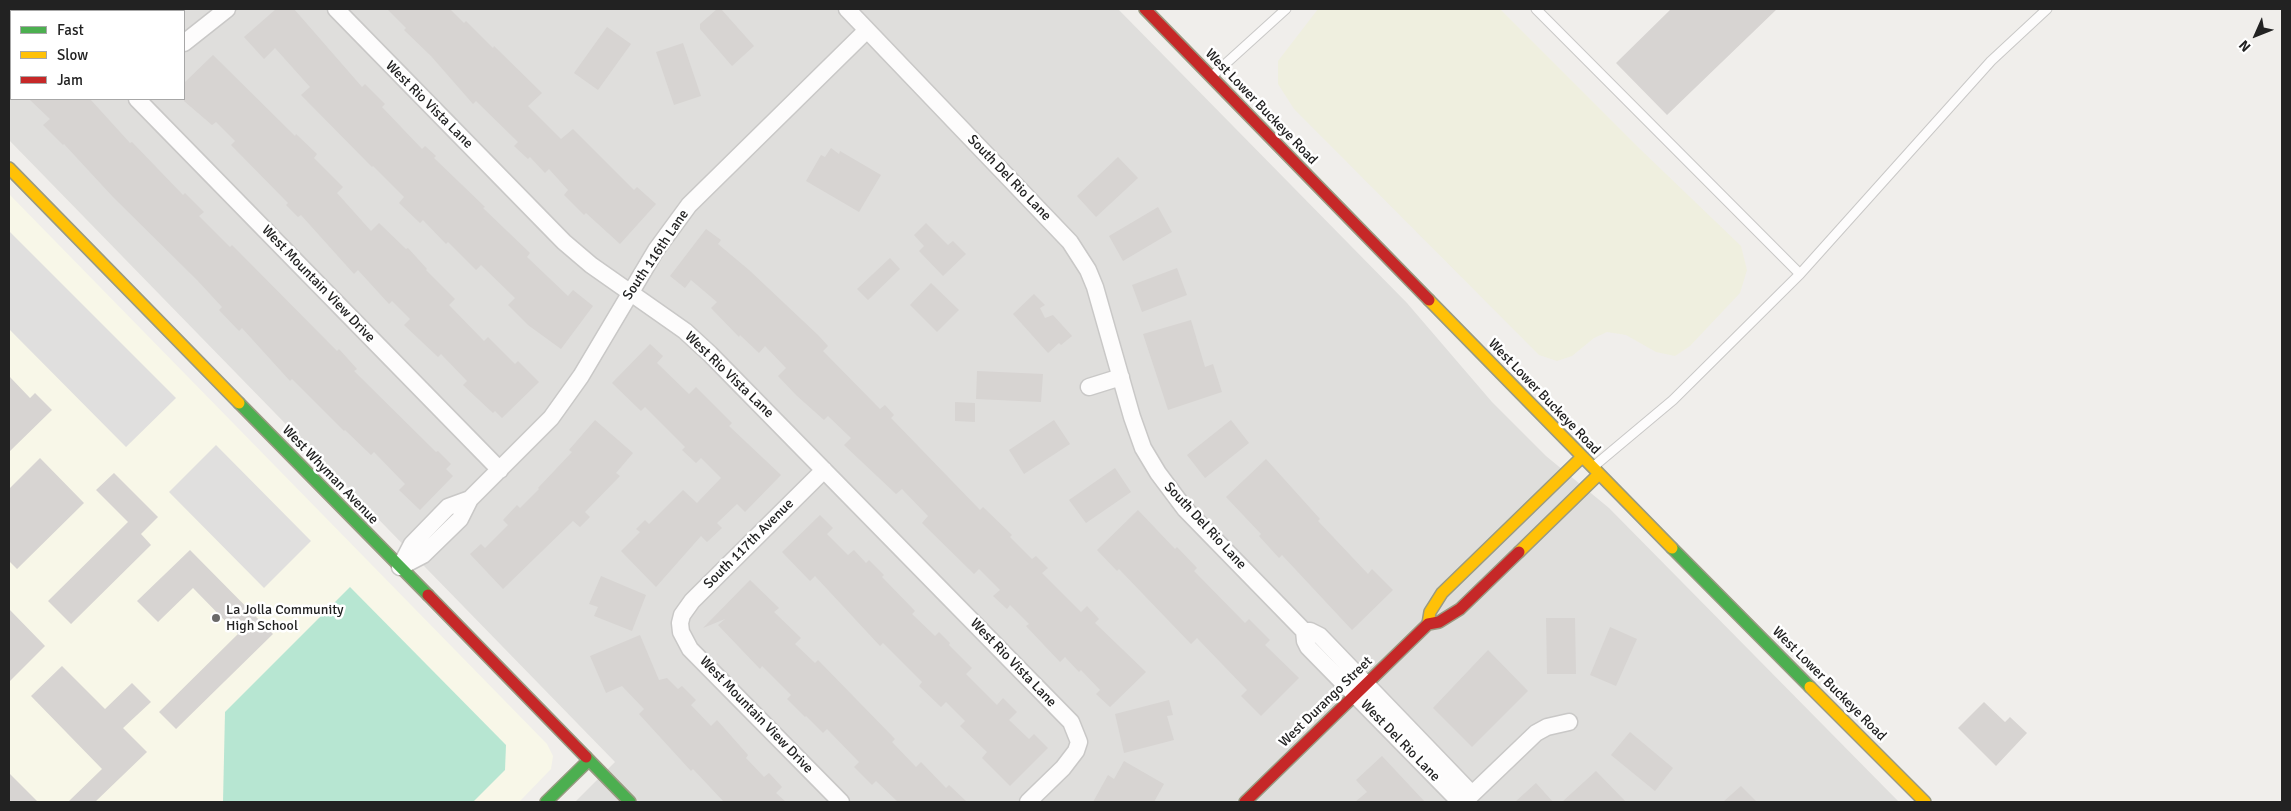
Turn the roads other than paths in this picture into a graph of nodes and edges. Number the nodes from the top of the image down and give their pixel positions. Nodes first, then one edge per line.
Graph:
1 (227, 9) edge
2 (336, 9) edge
3 (847, 9) edge
4 (1145, 9) edge
5 (1286, 9) edge
6 (1536, 9) edge
7 (2047, 9) edge
8 (868, 30) junction
9 (185, 42) edge
10 (1211, 77) junction
11 (138, 100) edge
12 (9, 168) edge
13 (1800, 274) junction
14 (630, 292) junction
15 (1121, 378) junction
16 (1089, 387) dead end
17 (1582, 457) junction
18 (500, 470) junction
19 (824, 470) junction
20 (1596, 471) junction
21 (400, 567) junction
22 (680, 623) joint
23 (1428, 624) junction
24 (1304, 631) joint
25 (1361, 689) junction
26 (1569, 722) dead end
27 (589, 760) junction
28 (1465, 799) edge
29 (546, 802) edge
30 (630, 802) edge
31 (841, 802) edge
32 (1028, 802) edge
33 (1245, 802) edge
34 (1925, 802) edge

1 - 9 street
2 - 14 street, West Rio Vista Lane
3 - 8 street, South Del Rio Lane
4 - 10 street, West Lower Buckeye Road
5 - 10 lane
6 - 13 lane
7 - 13 lane
8 - 14 street, South 116th Lane
8 - 15 street, South Del Rio Lane
10 - 17 street, West Lower Buckeye Road
11 - 18 street, West Mountain View Drive
12 - 21 street, West Whyman Avenue
13 - 20 lane
14 - 18 street, South 116th Lane
14 - 19 street, West Rio Vista Lane
15 - 16 street
15 - 24 street, South Del Rio Lane
17 - 20 street, West Lower Buckeye Road
17 - 23 street, West Durango Street
18 - 21 street, South 116th Lane
19 - 22 street, South 117th Avenue
19 - 32 street, West Rio Vista Lane
20 - 23 street, West Durango Street
20 - 34 street, West Lower Buckeye Road
21 - 27 street, West Whyman Avenue
22 - 31 street, West Mountain View Drive
23 - 25 street, West Durango Street
24 - 25 street, West Del Rio Lane
25 - 28 street, West Del Rio Lane
25 - 33 street, West Durango Street
26 - 28 street
27 - 29 street
27 - 30 street, West Whyman Avenue

